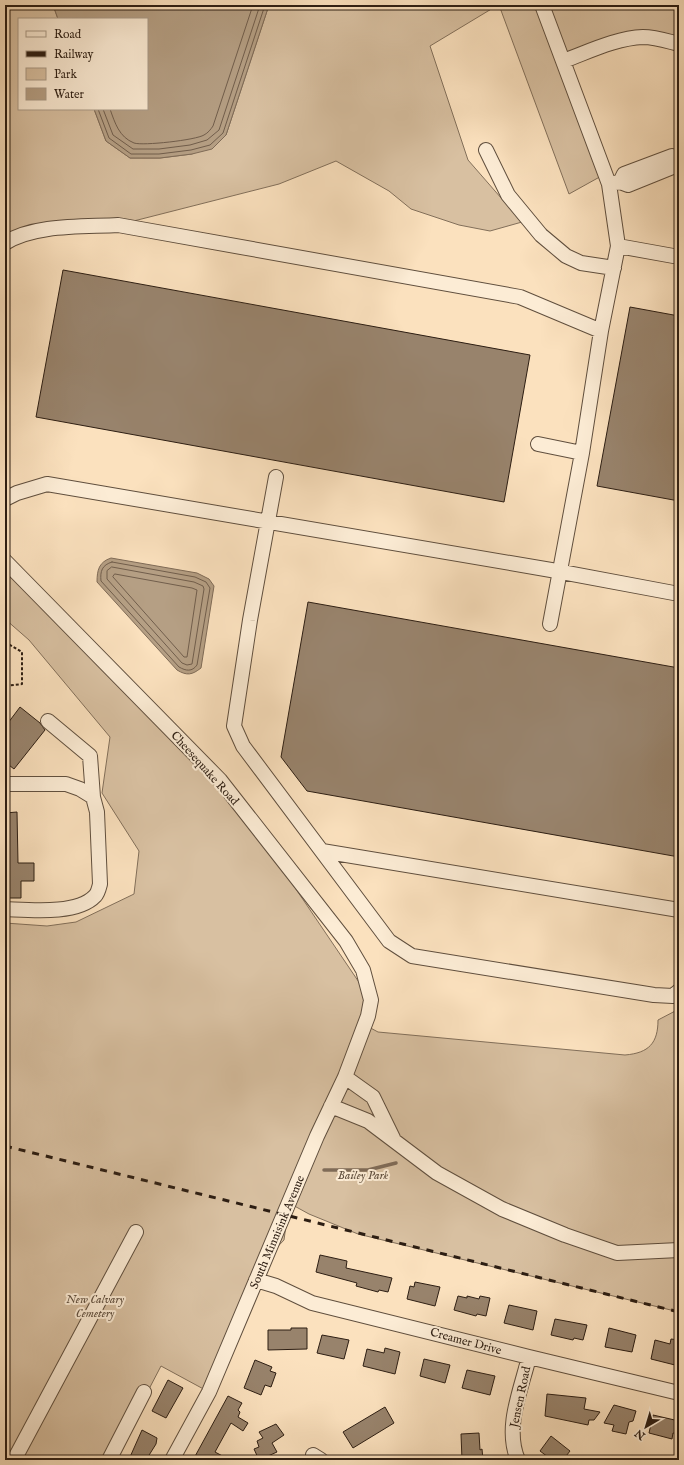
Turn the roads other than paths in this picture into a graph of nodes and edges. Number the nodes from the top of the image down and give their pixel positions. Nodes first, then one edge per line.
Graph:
1 (542, 5) edge
2 (679, 44) edge
3 (563, 60) junction
4 (486, 150) dead end
5 (679, 160) edge
6 (614, 183) junction
7 (5, 243) edge
8 (618, 246) junction
9 (679, 257) edge
10 (614, 268) junction
11 (601, 331) junction
12 (538, 444) dead end
13 (582, 453) junction
14 (276, 478) dead end
15 (5, 499) edge
16 (269, 521) junction
17 (5, 561) edge
18 (560, 572) junction
19 (679, 594) edge
20 (550, 624) dead end
21 (48, 721) dead end
22 (5, 784) edge
23 (93, 797) junction
24 (322, 851) junction
25 (5, 909) edge
26 (679, 910) edge
27 (679, 991) edge
28 (371, 1000) joint
29 (345, 1077) junction
30 (331, 1106) junction
31 (393, 1139) junction
32 (136, 1232) dead end
33 (679, 1250) edge
34 (256, 1280) junction
35 (528, 1357) junction
36 (144, 1392) dead end
37 (679, 1393) edge
38 (14, 1460) edge
39 (108, 1460) edge
40 (172, 1460) edge
41 (518, 1460) edge

1 - 3 street
2 - 3 street
3 - 6 street
4 - 10 street
5 - 6 street
6 - 8 street
7 - 11 street
8 - 9 street
8 - 10 street
10 - 11 street
11 - 13 street
12 - 13 street
13 - 18 street
14 - 16 street
15 - 16 street
16 - 18 street
16 - 24 street
17 - 28 street, Cheesequake Road
18 - 19 street
18 - 20 street
21 - 23 street
22 - 23 street
23 - 25 street
24 - 26 street
24 - 27 street
28 - 29 street, South Minnisink Avenue
29 - 30 street, South Minnisink Avenue
29 - 31 street
30 - 31 street
30 - 34 street, South Minnisink Avenue
31 - 33 street
32 - 38 street
34 - 35 street, Creamer Drive
34 - 40 street, South Minnisink Avenue
35 - 37 street, Creamer Drive
35 - 41 street, Jensen Road
36 - 39 street

